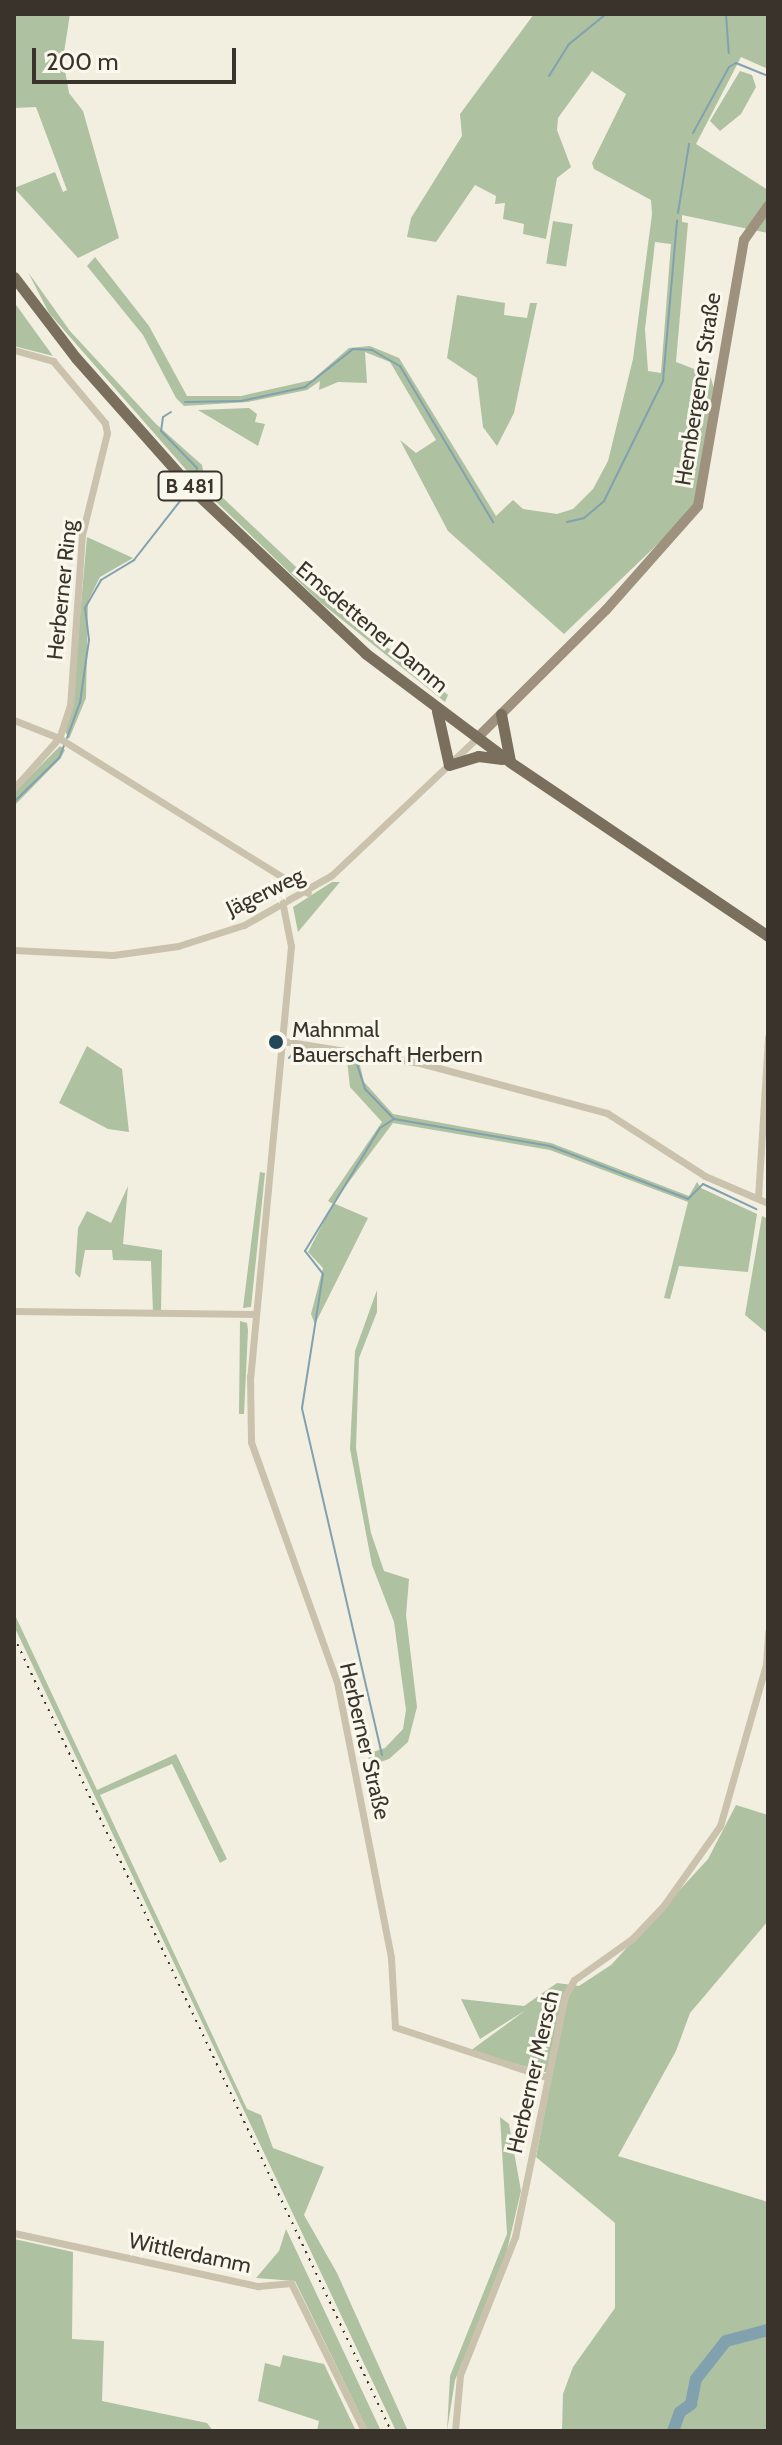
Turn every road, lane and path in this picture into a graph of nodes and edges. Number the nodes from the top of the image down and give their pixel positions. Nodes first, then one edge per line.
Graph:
1 (768, 206) edge
2 (14, 277) edge
3 (14, 350) edge
4 (435, 706) junction
5 (501, 714) junction
6 (14, 720) edge
7 (59, 738) junction
8 (477, 738) junction
9 (510, 762) junction
10 (449, 765) junction
11 (14, 788) edge
12 (308, 893) junction
13 (283, 906) junction
14 (768, 936) edge
15 (14, 950) edge
16 (768, 1037) edge
17 (283, 1041) junction
18 (758, 1198) junction
19 (768, 1203) edge
20 (14, 1311) edge
21 (255, 1314) junction
22 (768, 1632) edge
23 (546, 2077) junction
24 (14, 2233) edge
25 (364, 2431) edge
26 (455, 2431) edge

1 - 5 street, Hembergener Straße
2 - 4 main road, Emsdettener Damm / B 481
3 - 7 street, Herberner Ring
4 - 8 main road, Emsdettener Damm / B 481
4 - 10 main road
5 - 8 street, Hembergener Straße
5 - 9 main road
6 - 7 street
7 - 11 street, Herberner Ring
7 - 12 street
8 - 9 main road, Emsdettener Damm / B 481
8 - 10 street, Jägerweg
9 - 10 main road
9 - 14 main road, Emsdettener Damm / B 481
10 - 12 street, Jägerweg
12 - 13 street, Jägerweg
13 - 15 street, Jägerweg
13 - 17 street, Herberner Straße
16 - 18 street
17 - 18 street
17 - 21 street, Herberner Straße
18 - 19 street
20 - 21 street
21 - 23 street, Herberner Straße
22 - 23 street, Herberner Mersch
23 - 26 street, Herberner Mersch
24 - 25 street, Wittlerdamm

